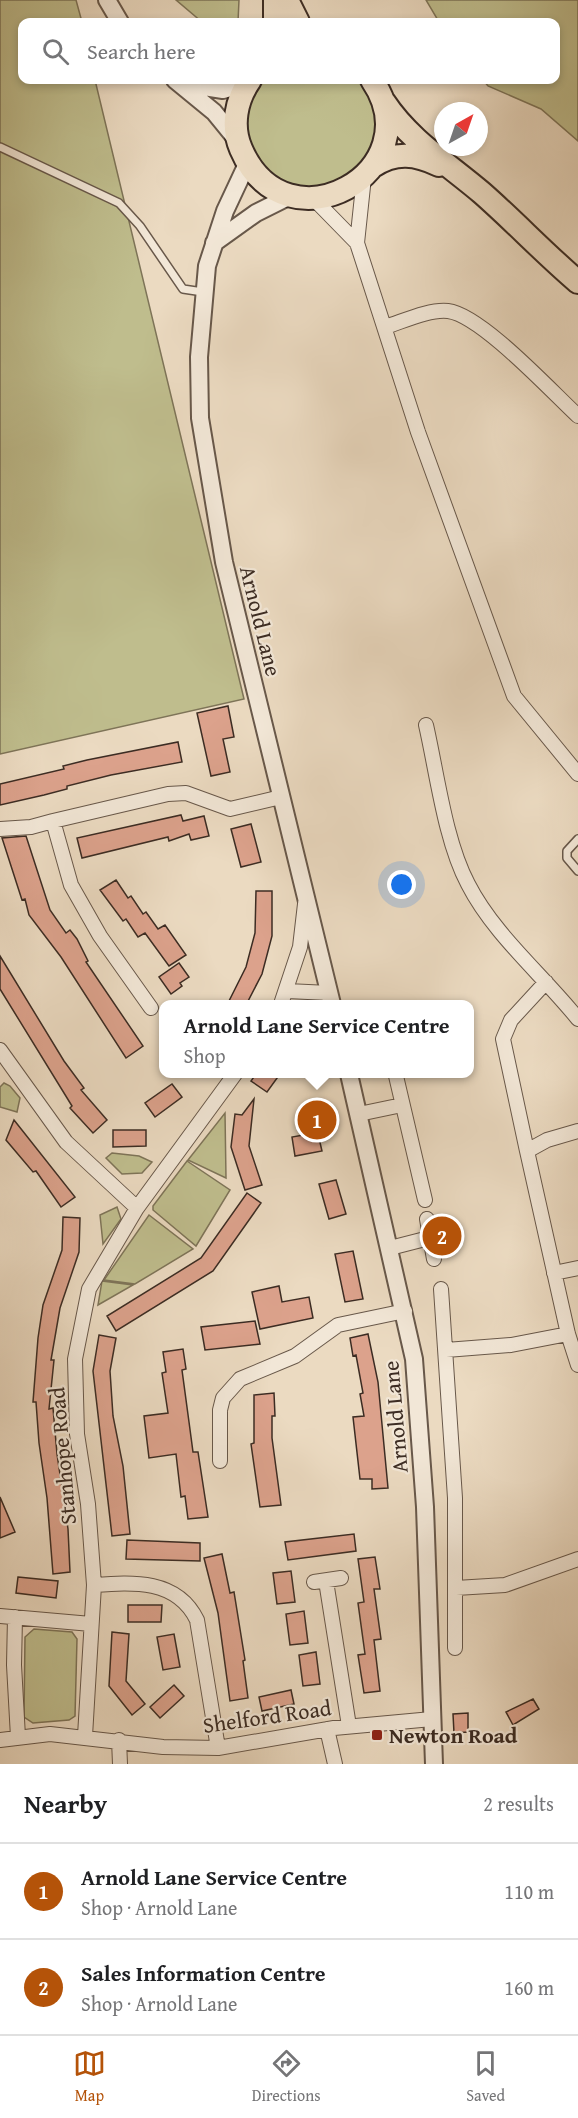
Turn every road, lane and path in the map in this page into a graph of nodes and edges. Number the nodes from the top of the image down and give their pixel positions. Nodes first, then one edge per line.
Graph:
1 (107, 0) edge
2 (275, 0) edge
3 (287, 0) edge
4 (118, 18) edge
5 (275, 18) edge
6 (296, 18) edge
7 (181, 84) edge
8 (192, 84) edge
9 (240, 84) edge
10 (247, 84) edge
11 (376, 88) edge
12 (237, 141) junction
13 (0, 147) edge
14 (247, 164) junction
15 (368, 172) junction
16 (460, 175) junction
17 (290, 196) junction
18 (314, 199) junction
19 (214, 243) junction
20 (357, 243) junction
21 (578, 282) edge
22 (203, 292) junction
23 (385, 327) junction
24 (578, 416) edge
25 (426, 725) dead end
26 (578, 774) edge
27 (281, 797) junction
28 (53, 821) junction
29 (0, 829) edge
30 (578, 838) edge
31 (578, 871) edge
32 (306, 898) junction
33 (546, 981) junction
34 (284, 998) edge
35 (331, 999) edge
36 (151, 1008) dead end
37 (578, 1019) edge
38 (0, 1050) edge
39 (6, 1071) edge
40 (232, 1078) edge
41 (350, 1078) edge
42 (396, 1078) edge
43 (402, 1105) junction
44 (359, 1114) junction
45 (578, 1131) edge
46 (527, 1151) junction
47 (425, 1200) dead end
48 (137, 1208) junction
49 (427, 1219) dead end
50 (429, 1238) junction
51 (390, 1248) junction
52 (434, 1259) dead end
53 (578, 1268) edge
54 (554, 1274) junction
55 (441, 1289) dead end
56 (405, 1311) junction
57 (568, 1334) junction
58 (446, 1350) junction
59 (578, 1365) edge
60 (220, 1461) dead end
61 (578, 1559) edge
62 (341, 1578) dead end
63 (94, 1585) junction
64 (456, 1588) junction
65 (0, 1616) edge
66 (15, 1617) junction
67 (91, 1624) junction
68 (455, 1648) dead end
69 (432, 1719) junction
70 (350, 1726) junction
71 (327, 1729) junction
72 (85, 1736) junction
73 (18, 1737) junction
74 (0, 1740) edge
75 (119, 1740) junction
76 (218, 1748) junction
77 (120, 1764) edge
78 (335, 1764) edge
79 (435, 1764) edge

1 - 4 street
2 - 5 main road
3 - 6 main road
7 - 12 street
8 - 9 street
10 - 12 main road
11 - 15 main road
11 - 16 main road
12 - 14 main road
13 - 22 lane
14 - 17 main road
14 - 19 street, Arnold Lane
15 - 16 main road
15 - 18 main road
15 - 20 street
16 - 21 main road
17 - 18 main road
17 - 19 street
18 - 20 street
19 - 22 street, Arnold Lane
20 - 23 street
22 - 27 street, Arnold Lane
23 - 24 street
23 - 26 street
25 - 33 street
27 - 28 street
27 - 32 street, Arnold Lane
28 - 29 street
28 - 36 street
30 - 31 lane
32 - 34 street
32 - 35 street, Arnold Lane
33 - 37 street
33 - 46 street
34 - 35 street
38 - 39 street
39 - 48 street
40 - 48 street, Stanhope Road
41 - 44 street, Arnold Lane
42 - 43 street
43 - 44 street
43 - 47 street
44 - 51 street, Arnold Lane
45 - 46 street
46 - 54 street
48 - 63 street, Stanhope Road
49 - 50 street
50 - 51 street
50 - 52 street
51 - 56 street, Arnold Lane
53 - 54 street
54 - 57 street
55 - 58 street
56 - 60 street
56 - 69 street, Arnold Lane
57 - 58 street
57 - 59 street
58 - 64 street
61 - 64 street
62 - 70 street
63 - 67 street, Stanhope Road
63 - 76 street
64 - 68 street
65 - 66 street
66 - 67 street
66 - 73 street
67 - 72 street, Stanhope Road
69 - 70 street, Shelford Road
69 - 79 street, Arnold Lane
70 - 71 street, Shelford Road
71 - 76 street, Shelford Road
71 - 78 street
72 - 73 street, Shelford Road
72 - 75 street, Shelford Road
73 - 74 street, Shelford Road
75 - 76 street, Shelford Road
75 - 77 street

